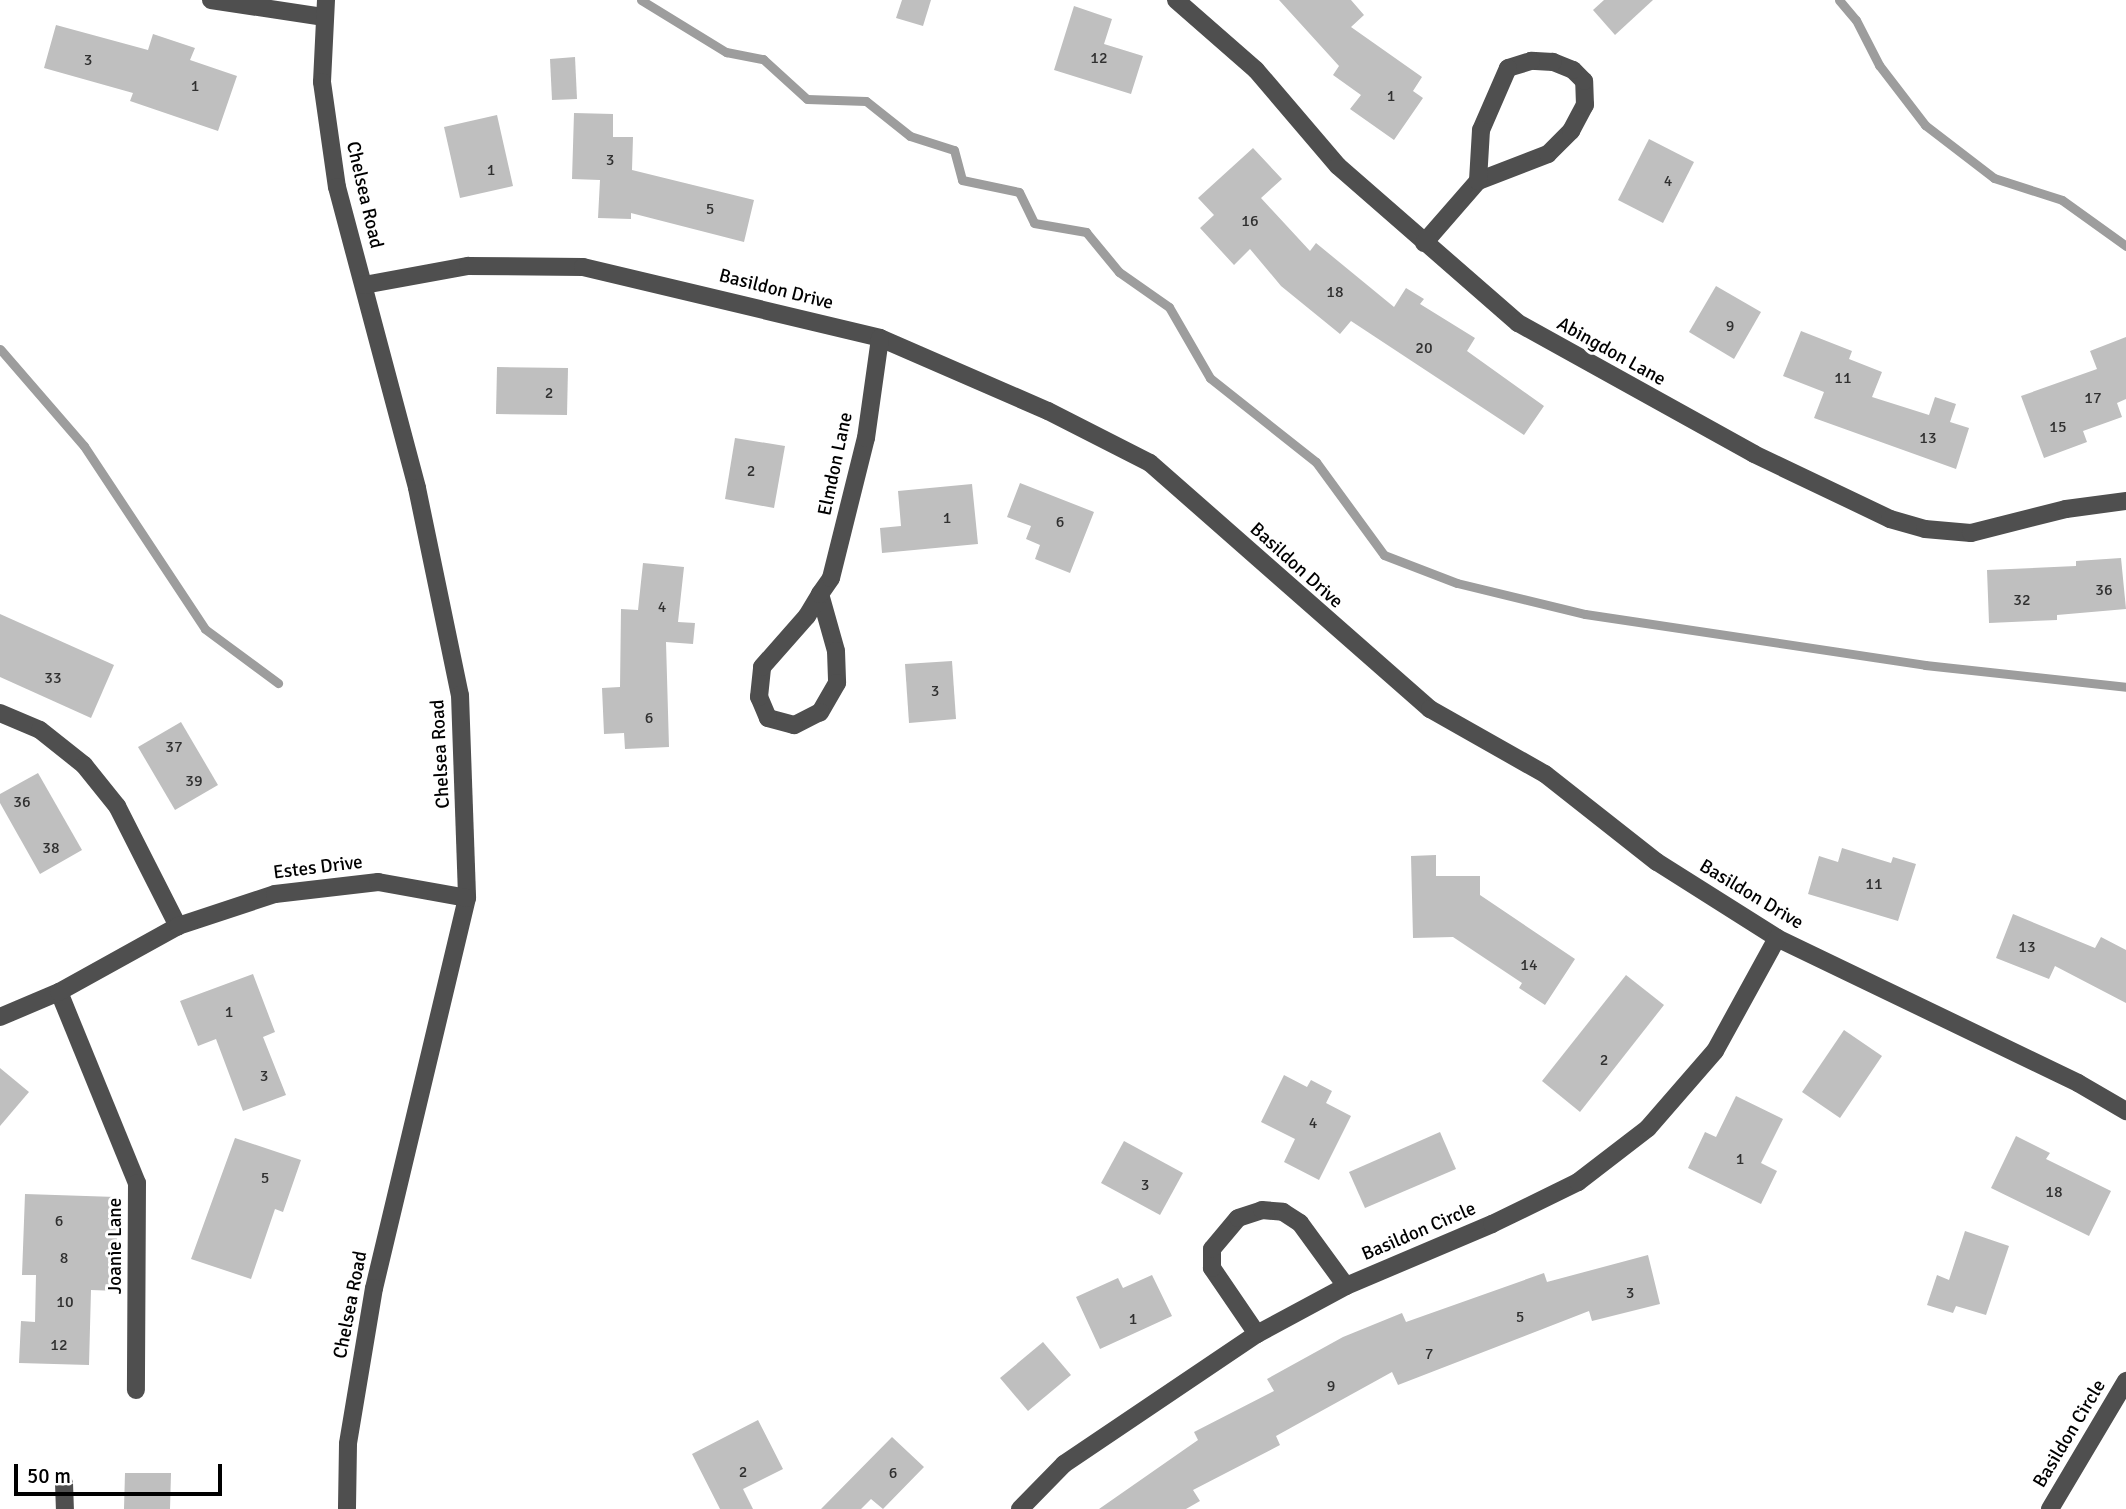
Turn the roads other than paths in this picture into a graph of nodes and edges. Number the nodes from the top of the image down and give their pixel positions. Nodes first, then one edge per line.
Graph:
1 (211, 0) edge
2 (1176, 0) edge
3 (325, 9) edge
4 (1478, 181) junction
5 (1424, 243) junction
6 (364, 285) junction
7 (880, 338) junction
8 (2126, 501) edge
9 (820, 594) junction
10 (0, 713) edge
11 (467, 898) junction
12 (178, 926) junction
13 (1777, 938) junction
14 (59, 992) junction
15 (0, 1017) edge
16 (2126, 1111) edge
17 (1346, 1286) junction
18 (1257, 1334) junction
19 (2126, 1381) edge
20 (136, 1390) dead end
21 (64, 1482) dead end
22 (65, 1509) edge
23 (347, 1509) edge
24 (1020, 1509) edge
25 (2050, 1509) edge

1 - 3 street
2 - 5 street, Abingdon Lane
3 - 6 street, Chelsea Road
4 - 4 street
4 - 5 street
5 - 8 street, Abingdon Lane
6 - 7 street, Basildon Drive
6 - 11 street, Chelsea Road
7 - 9 street, Elmdon Lane
7 - 13 street, Basildon Drive
9 - 9 street, Elmdon Lane
10 - 12 street
11 - 12 street, Estes Drive
11 - 23 street, Chelsea Road
12 - 14 street, Estes Drive
13 - 16 street, Basildon Drive
13 - 17 street, Basildon Circle
14 - 15 street, Estes Drive
14 - 20 street, Joanie Lane
17 - 18 street, Basildon Circle
17 - 18 street
18 - 24 street, Basildon Circle
19 - 25 street, Basildon Circle
21 - 22 street

